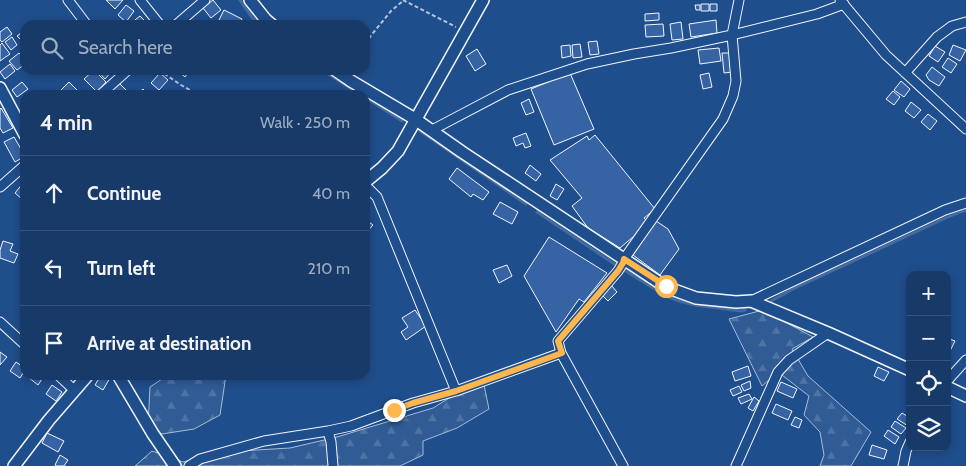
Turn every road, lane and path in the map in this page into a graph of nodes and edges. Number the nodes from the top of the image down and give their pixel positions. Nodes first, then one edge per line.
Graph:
1 (68, 0) edge
2 (140, 0) edge
3 (205, 0) edge
4 (250, 0) edge
5 (404, 0) edge
6 (483, 0) edge
7 (738, 0) edge
8 (842, 2) edge
9 (83, 20) edge
10 (156, 20) edge
11 (182, 20) edge
12 (266, 20) edge
13 (966, 22) edge
14 (465, 32) junction
15 (732, 35) junction
16 (370, 37) edge
17 (905, 73) junction
18 (121, 75) edge
19 (167, 75) edge
20 (342, 75) edge
21 (0, 88) edge
22 (105, 90) edge
23 (190, 90) edge
24 (366, 90) edge
25 (370, 92) edge
26 (416, 119) junction
27 (20, 126) edge
28 (966, 129) edge
29 (432, 130) junction
30 (20, 169) edge
31 (370, 179) edge
32 (0, 187) edge
33 (370, 188) edge
34 (966, 203) edge
35 (622, 264) junction
36 (751, 301) junction
37 (0, 322) edge
38 (828, 333) junction
39 (20, 340) edge
40 (562, 353) junction
41 (966, 360) edge
42 (906, 368) edge
43 (951, 377) edge
44 (63, 380) edge
45 (83, 380) edge
46 (121, 380) edge
47 (951, 389) edge
48 (74, 390) junction
49 (456, 391) junction
50 (966, 396) edge
51 (328, 431) junction
52 (906, 451) edge
53 (14, 466) edge
54 (175, 466) edge
55 (189, 466) edge
56 (332, 466) edge
57 (623, 466) edge
58 (736, 466) edge
59 (903, 466) edge

1 - 9 street
2 - 10 street
3 - 11 street
4 - 12 street
5 - 14 path
5 - 16 path
6 - 14 street
7 - 15 street
8 - 15 street
8 - 17 street
13 - 17 street
14 - 26 street
15 - 29 street
15 - 35 street
17 - 28 street
18 - 22 street
19 - 23 path
20 - 24 street
21 - 27 street
25 - 26 street
26 - 29 street
26 - 31 street
29 - 35 street
30 - 32 street
33 - 49 street
34 - 36 street
35 - 36 street
35 - 40 street
36 - 38 street
37 - 39 street
38 - 42 street
38 - 58 street
40 - 49 street
40 - 57 street
41 - 43 street
44 - 48 street
45 - 48 street
46 - 54 street
47 - 50 street
48 - 53 street
49 - 51 street
51 - 55 street
51 - 56 street
52 - 59 street

